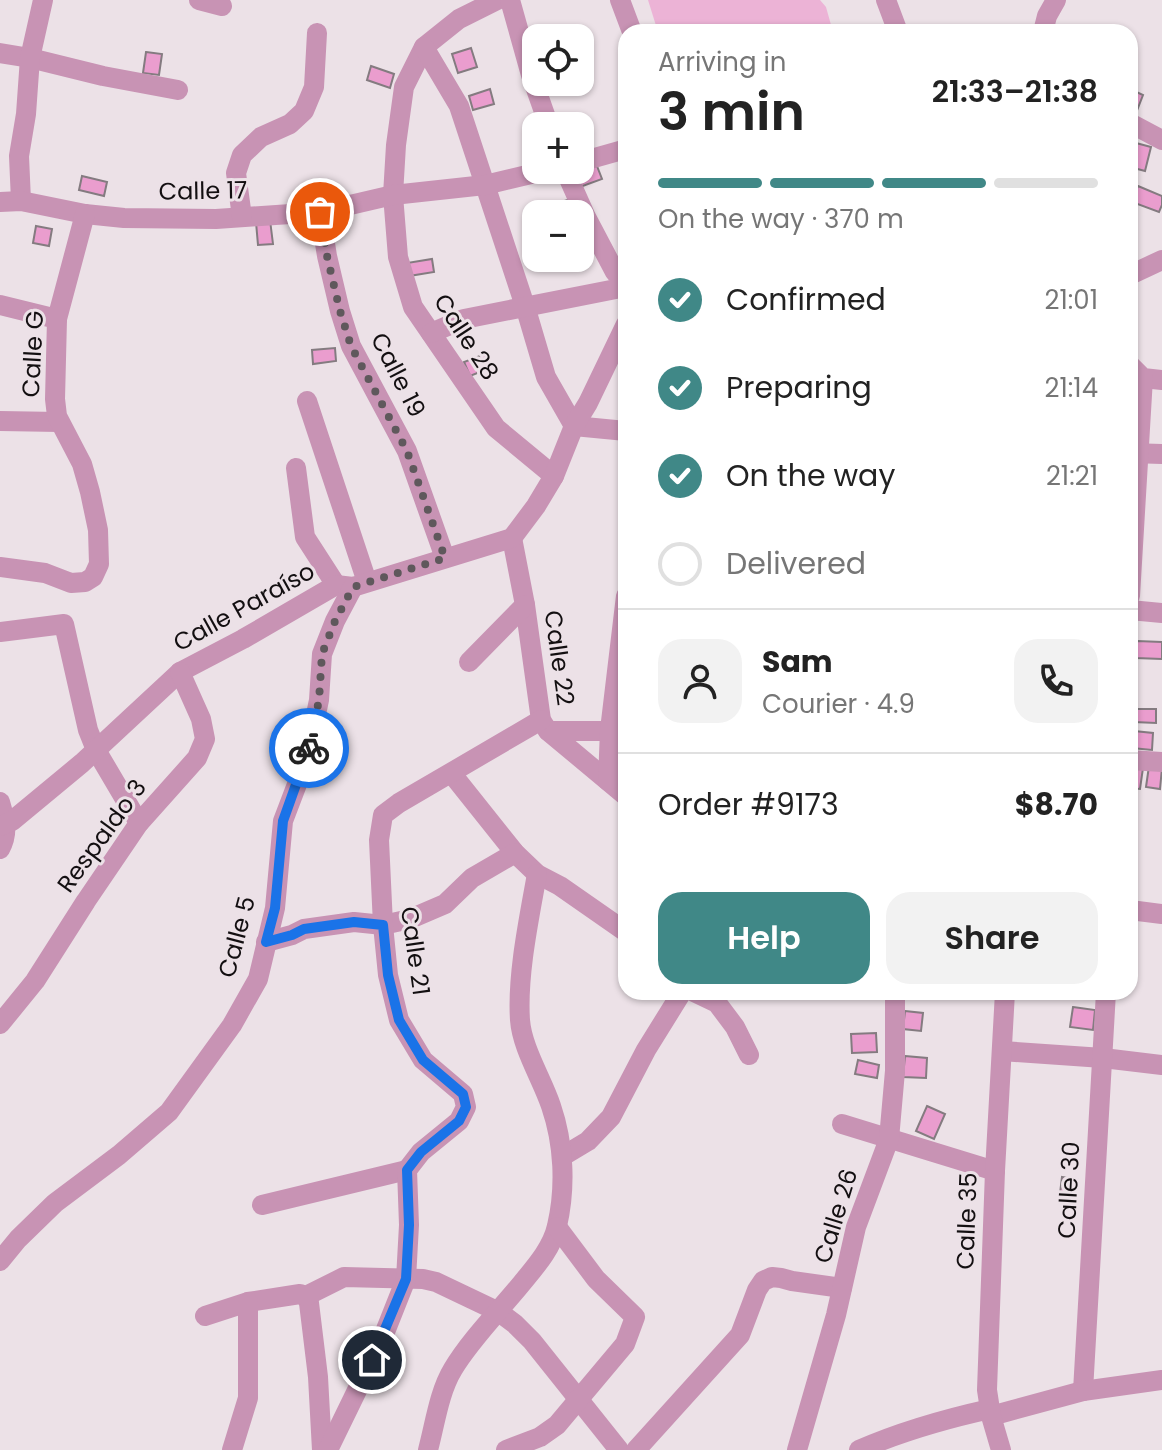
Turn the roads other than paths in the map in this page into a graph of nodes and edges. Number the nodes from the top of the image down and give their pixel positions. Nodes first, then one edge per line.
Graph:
1 (43, 0) edge
2 (199, 0) edge
3 (497, 0) edge
4 (510, 0) edge
5 (620, 0) edge
6 (886, 0) edge
7 (1056, 0) edge
8 (222, 6) dead end
9 (629, 24) edge
10 (895, 24) edge
11 (1045, 24) edge
12 (317, 33) dead end
13 (424, 47) junction
14 (0, 53) edge
15 (30, 58) junction
16 (178, 90) dead end
17 (544, 112) edge
18 (1138, 127) edge
19 (1162, 140) edge
20 (618, 151) edge
21 (594, 158) edge
22 (522, 176) edge
23 (571, 184) edge
24 (485, 185) junction
25 (393, 195) junction
26 (21, 201) junction
27 (0, 202) edge
28 (320, 212) junction
29 (85, 214) junction
30 (242, 217) junction
31 (1162, 260) edge
32 (1138, 271) edge
33 (618, 273) edge
34 (618, 289) edge
35 (0, 305) edge
36 (525, 306) junction
37 (57, 319) junction
38 (431, 333) junction
39 (618, 341) edge
40 (1145, 375) edge
41 (307, 401) dead end
42 (0, 421) edge
43 (59, 422) junction
44 (1138, 425) edge
45 (574, 426) junction
46 (618, 430) edge
47 (1138, 453) edge
48 (1162, 454) edge
49 (296, 468) dead end
50 (554, 476) junction
51 (512, 538) junction
52 (445, 558) junction
53 (0, 567) edge
54 (352, 584) junction
55 (525, 605) junction
56 (1138, 611) edge
57 (1162, 613) edge
58 (0, 632) edge
59 (469, 662) dead end
60 (180, 672) junction
61 (544, 725) junction
62 (618, 730) edge
63 (96, 750) junction
64 (1138, 760) edge
65 (1162, 762) edge
66 (452, 774) junction
67 (608, 781) junction
68 (618, 789) edge
69 (0, 802) edge
70 (139, 823) junction
71 (3, 824) edge
72 (0, 849) edge
73 (515, 853) junction
74 (537, 874) junction
75 (1138, 911) edge
76 (1162, 914) edge
77 (383, 925) junction
78 (618, 926) edge
79 (266, 942) junction
80 (677, 1000) edge
81 (711, 1000) edge
82 (895, 1000) edge
83 (1005, 1000) edge
84 (1106, 1000) edge
85 (0, 1024) edge
86 (1002, 1051) junction
87 (749, 1055) dead end
88 (1103, 1058) junction
89 (1162, 1065) edge
90 (842, 1124) dead end
91 (889, 1139) junction
92 (563, 1156) junction
93 (407, 1170) junction
94 (995, 1171) junction
95 (262, 1205) dead end
96 (557, 1227) junction
97 (0, 1261) edge
98 (406, 1279) junction
99 (842, 1288) junction
100 (306, 1296) junction
101 (248, 1302) junction
102 (499, 1312) junction
103 (205, 1316) dead end
104 (1162, 1380) edge
105 (1083, 1391) junction
106 (579, 1399) junction
107 (991, 1412) junction
108 (232, 1450) edge
109 (325, 1450) edge
110 (428, 1450) edge
111 (506, 1450) edge
112 (619, 1450) edge
113 (636, 1450) edge
114 (797, 1450) edge
115 (859, 1450) edge
116 (1001, 1450) edge

1 - 15 street
2 - 8 street
3 - 13 street, Calle 28
4 - 17 street
5 - 9 street
6 - 10 street
7 - 11 street
12 - 30 street
13 - 24 street
13 - 25 street, Calle 28
14 - 15 street
15 - 16 street
15 - 26 street
18 - 19 street
20 - 21 street
22 - 24 street, Calle 17
23 - 33 street
24 - 25 street, Calle 17
24 - 36 street
25 - 28 street, Calle 17
25 - 38 street, Calle 28
26 - 27 street, Calle 17
26 - 29 street, Calle 17
28 - 30 street, Calle 17
28 - 52 street, Calle 19
29 - 30 street, Calle 17
29 - 37 street, Calle G
31 - 32 street
34 - 36 street
35 - 37 street
36 - 38 street
36 - 45 street
37 - 43 street, Calle G
38 - 50 street, Calle 28
39 - 45 street
40 - 44 street
41 - 54 street
42 - 43 street
43 - 53 street, Calle G
45 - 46 street
45 - 50 street
47 - 48 street
49 - 54 street
50 - 51 street
51 - 52 street, Calle Paraíso
51 - 55 street, Calle 22
52 - 54 street, Calle Paraíso
54 - 60 street, Calle Paraíso
54 - 79 street, Calle 5
55 - 59 street
55 - 61 street, Calle 22
56 - 57 street
58 - 63 street
60 - 63 street, Calle Paraíso
60 - 70 street, Respaldo 3
61 - 62 street
61 - 66 street, Calle 21
61 - 67 street, Calle 22
62 - 67 street
63 - 70 street
63 - 71 street, Calle Paraíso
64 - 65 street
66 - 73 street
66 - 77 street, Calle 21
67 - 68 street, Calle 22
69 - 71 street
70 - 85 street, Respaldo 3
71 - 72 street
73 - 74 street
73 - 77 street
74 - 78 street
74 - 92 street
75 - 76 street
77 - 79 street
77 - 93 street, Calle 21
79 - 97 street, Calle 5
80 - 92 street
81 - 87 street
82 - 91 street, Calle 26
83 - 86 street, Calle 35
84 - 88 street, Calle 30
86 - 88 street
86 - 94 street, Calle 35
88 - 89 street
88 - 105 street, Calle 30
90 - 91 street
91 - 94 street
91 - 99 street, Calle 26
92 - 96 street
93 - 95 street
93 - 98 street
94 - 107 street, Calle 35
96 - 102 street
96 - 106 street
98 - 100 street
98 - 102 street
98 - 109 street
99 - 113 street
99 - 114 street, Calle 26
100 - 101 street
100 - 109 street
101 - 103 street
101 - 108 street
102 - 106 street
102 - 110 street
104 - 105 street
105 - 107 street
106 - 111 street
106 - 112 street
107 - 115 street
107 - 116 street, Calle 35

